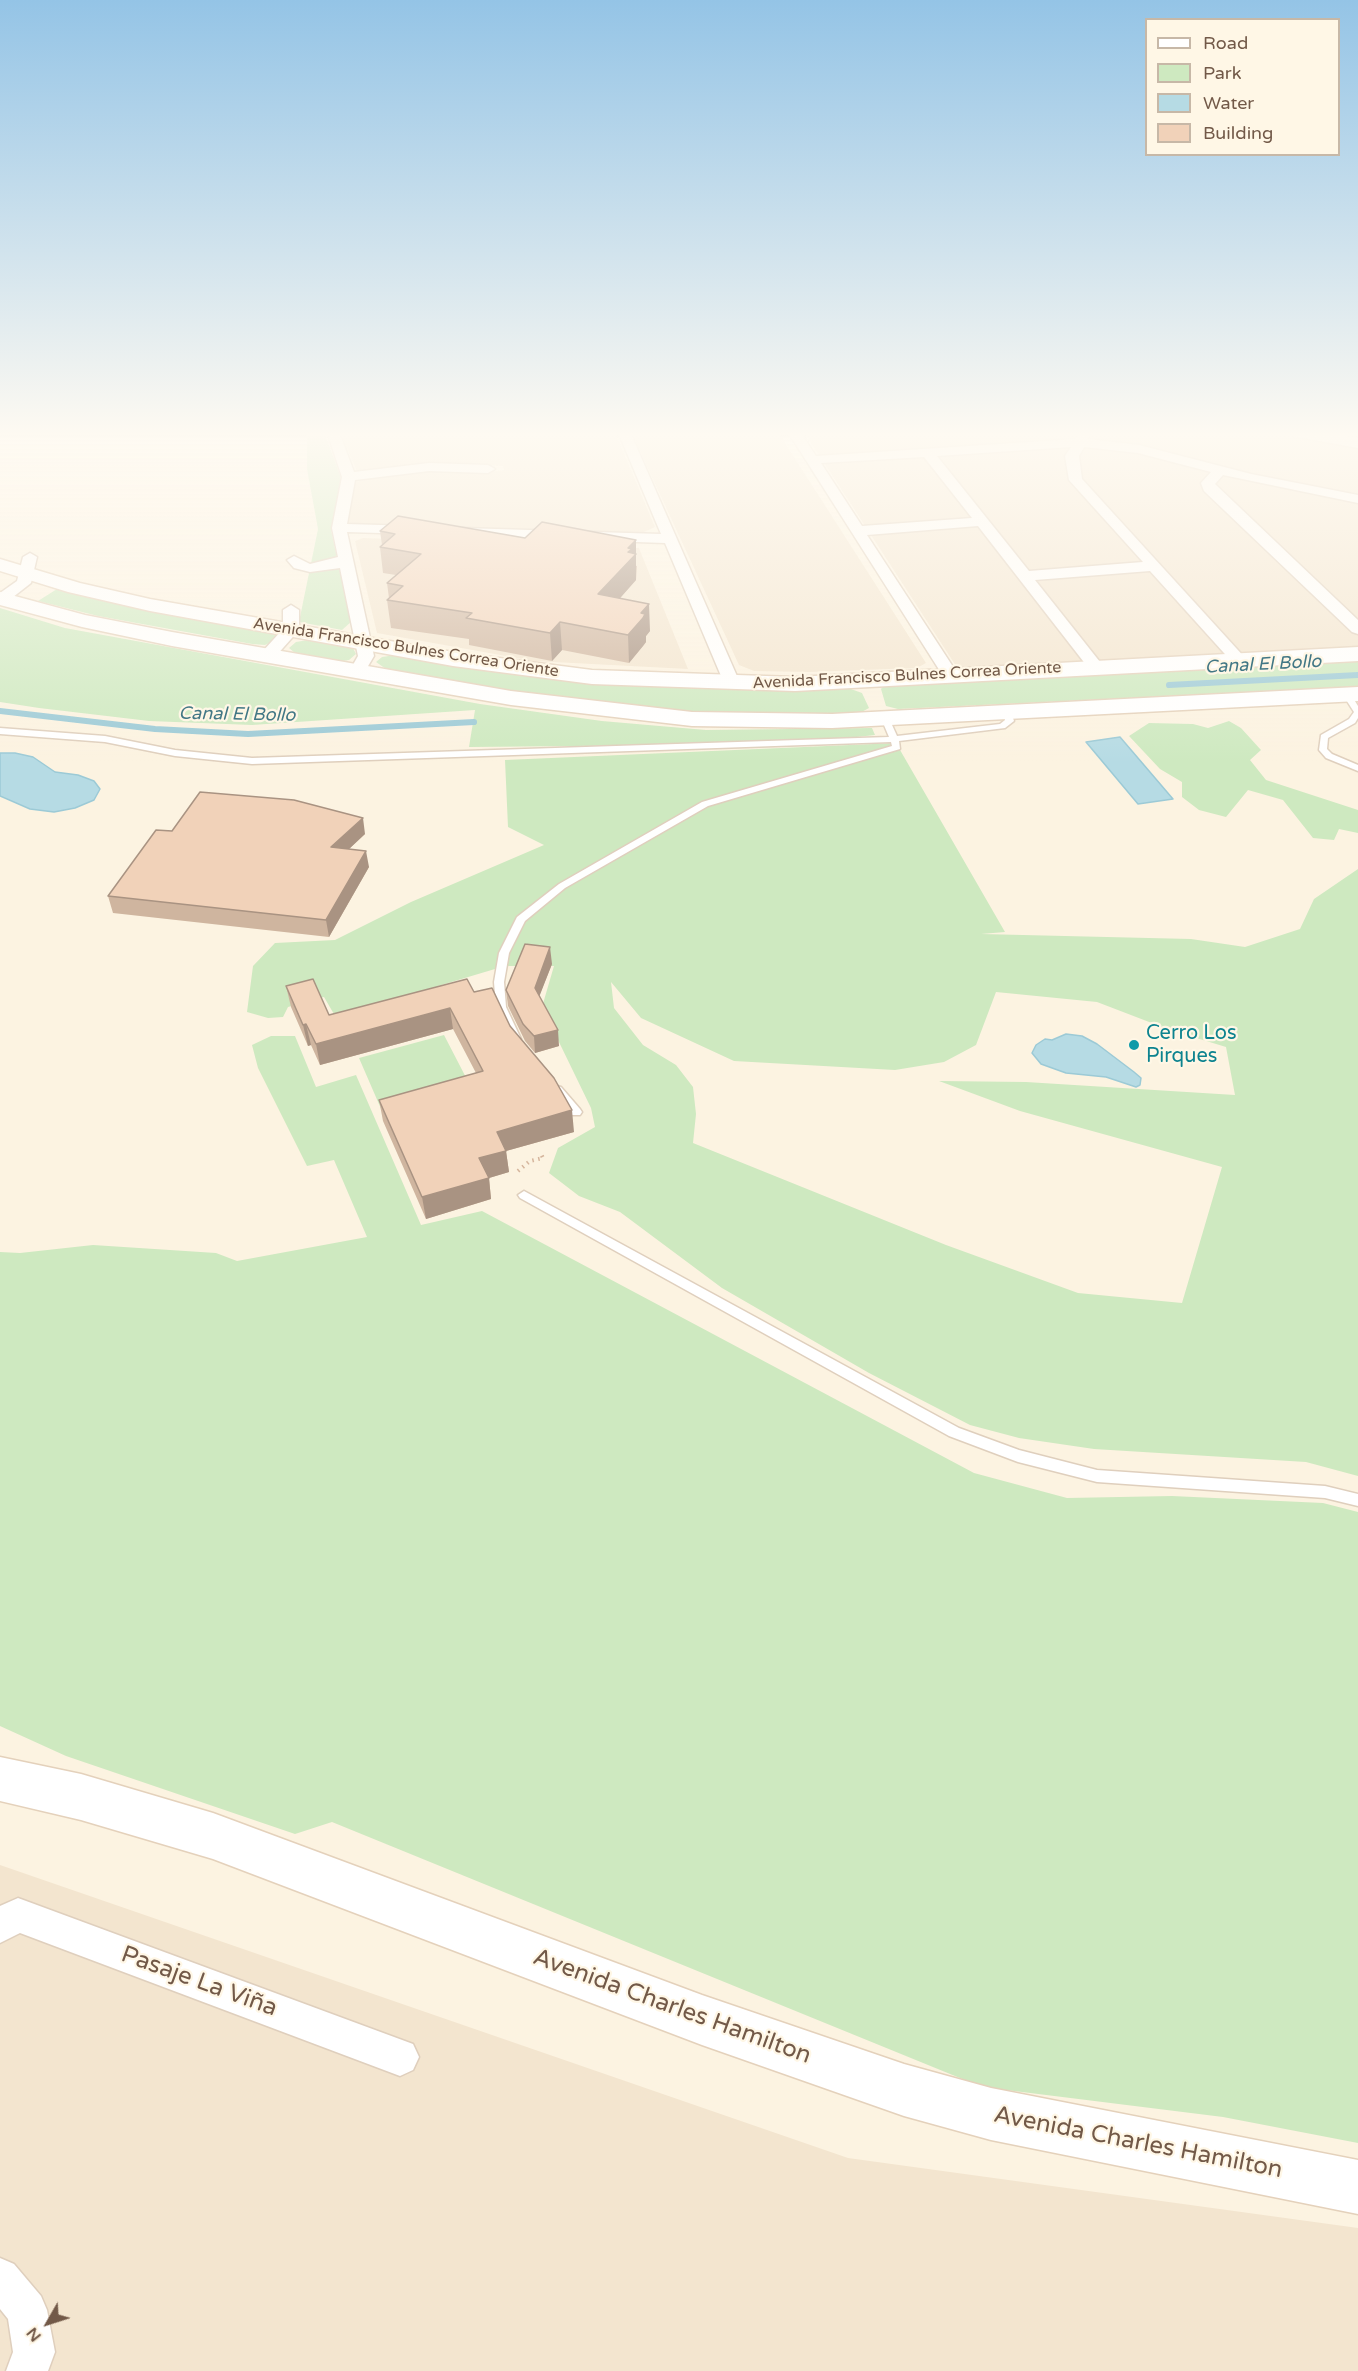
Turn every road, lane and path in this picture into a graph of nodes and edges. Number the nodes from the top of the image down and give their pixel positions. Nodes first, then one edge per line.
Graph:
1 (342, 543) edge
2 (672, 543) edge
3 (865, 543) edge
4 (999, 543) edge
5 (1132, 543) edge
6 (1267, 543) edge
7 (345, 559) junction
8 (294, 560) dead end
9 (0, 565) edge
10 (28, 565) junction
11 (1153, 566) junction
12 (1025, 576) junction
13 (1, 598) edge
14 (291, 620) junction
15 (1358, 629) edge
16 (364, 643) junction
17 (269, 654) junction
18 (1358, 654) edge
19 (1239, 660) junction
20 (1096, 667) junction
21 (358, 670) junction
22 (951, 676) junction
23 (869, 681) junction
24 (732, 683) junction
25 (1353, 695) edge
26 (889, 729) junction
27 (0, 731) edge
28 (1358, 768) edge
29 (525, 1052) edge
30 (547, 1078) edge
31 (576, 1112) dead end
32 (540, 1152) dead end
33 (518, 1172) dead end
34 (524, 1195) dead end
35 (1358, 1500) edge
36 (0, 1779) edge
37 (0, 1925) edge
38 (400, 2057) dead end
39 (1358, 2187) edge
40 (0, 2278) edge
41 (27, 2371) edge

1 - 7 street
2 - 24 street
3 - 22 street
4 - 12 street
5 - 11 street
6 - 15 street
7 - 8 street
7 - 16 street
9 - 10 street, Avenida Francisco Bulnes Correa Oriente
10 - 13 street
10 - 14 street, Avenida Francisco Bulnes Correa Oriente
11 - 12 street
11 - 19 street
12 - 20 street
13 - 17 street, Avenida Francisco Bulnes Correa Oriente
14 - 16 street, Avenida Francisco Bulnes Correa Oriente
14 - 17 street
16 - 21 street
16 - 24 street, Avenida Francisco Bulnes Correa Oriente
17 - 21 street, Avenida Francisco Bulnes Correa Oriente
18 - 19 street, Avenida Francisco Bulnes Correa Oriente
19 - 20 street, Avenida Francisco Bulnes Correa Oriente
20 - 22 street, Avenida Francisco Bulnes Correa Oriente
21 - 26 street, Avenida Francisco Bulnes Correa Oriente
22 - 23 street, Avenida Francisco Bulnes Correa Oriente
23 - 24 street, Avenida Francisco Bulnes Correa Oriente
23 - 26 street
25 - 26 street, Avenida Francisco Bulnes Correa Oriente
25 - 28 lane
26 - 27 lane
26 - 29 lane
30 - 31 lane
32 - 33 path
34 - 35 lane
36 - 39 street, Avenida Charles Hamilton
37 - 38 street, Pasaje La Viña
40 - 41 street

